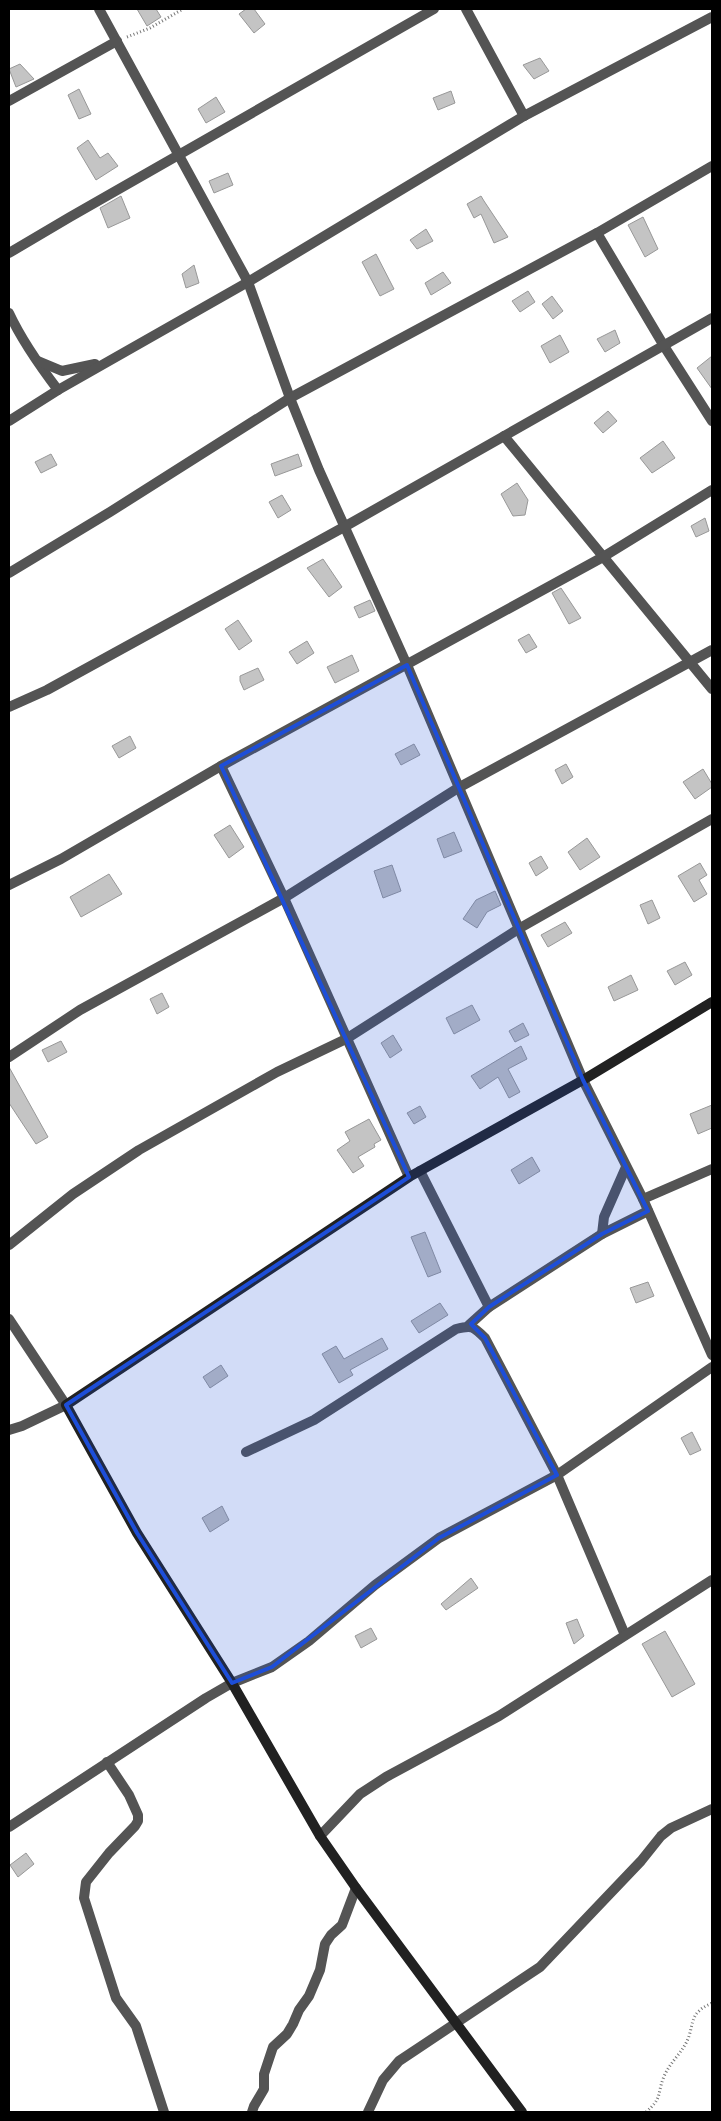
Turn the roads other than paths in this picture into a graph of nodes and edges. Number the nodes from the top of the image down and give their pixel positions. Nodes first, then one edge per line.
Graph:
1 (99, 9) edge
2 (434, 9) edge
3 (466, 9) edge
4 (708, 9) edge
5 (712, 17) edge
6 (117, 41) junction
7 (9, 101) edge
8 (524, 116) junction
9 (180, 155) junction
10 (712, 166) edge
11 (597, 233) junction
12 (9, 253) edge
13 (248, 282) junction
14 (9, 313) edge
15 (712, 318) edge
16 (664, 346) junction
17 (34, 359) junction
18 (108, 361) junction
19 (58, 390) junction
20 (290, 398) junction
21 (9, 421) edge
22 (712, 421) edge
23 (504, 436) junction
24 (712, 490) edge
25 (344, 526) junction
26 (603, 557) junction
27 (9, 572) edge
28 (712, 650) edge
29 (689, 663) junction
30 (407, 665) junction
31 (712, 689) edge
32 (9, 707) edge
33 (221, 766) junction
34 (458, 788) junction
35 (712, 819) edge
36 (9, 885) edge
37 (284, 898) junction
38 (520, 928) junction
39 (712, 1002) edge
40 (346, 1039) junction
41 (9, 1056) edge
42 (583, 1080) junction
43 (626, 1167) junction
44 (712, 1170) edge
45 (420, 1171) junction
46 (409, 1177) junction
47 (643, 1199) junction
48 (648, 1211) junction
49 (602, 1234) junction
50 (9, 1245) edge
51 (489, 1307) junction
52 (9, 1319) edge
53 (469, 1326) junction
54 (712, 1355) edge
55 (712, 1367) edge
56 (66, 1405) junction
57 (9, 1430) edge
58 (246, 1452) dead end
59 (557, 1475) junction
60 (712, 1580) edge
61 (625, 1635) junction
62 (232, 1683) junction
63 (107, 1762) junction
64 (712, 1809) edge
65 (9, 1827) edge
66 (320, 1836) junction
67 (356, 1888) junction
68 (456, 2024) junction
69 (164, 2112) edge
70 (252, 2112) edge
71 (368, 2112) edge
72 (522, 2112) edge

1 - 6 street
2 - 9 street
3 - 8 street
4 - 5 street
5 - 8 street
6 - 7 street
6 - 9 street
8 - 13 street
9 - 12 street
9 - 13 street
10 - 11 street
11 - 16 street
11 - 20 street
13 - 18 street
13 - 20 street
14 - 17 street
15 - 16 street
16 - 22 street
16 - 23 street
17 - 18 street
17 - 19 street
18 - 19 street
19 - 21 street
20 - 25 street
20 - 27 street
23 - 25 street
23 - 26 street
24 - 26 street
25 - 30 street
25 - 32 street
26 - 29 street
26 - 30 street
28 - 29 street
29 - 31 street
29 - 34 street
30 - 33 street
30 - 34 street
33 - 36 street
33 - 37 street
34 - 37 street
34 - 38 street
35 - 38 street
37 - 40 street
37 - 41 street
38 - 40 street
38 - 42 street
39 - 42 street
40 - 46 street
40 - 50 street
42 - 43 street
42 - 45 street
43 - 47 street
43 - 49 street
44 - 47 street
45 - 46 street
45 - 51 street
46 - 56 street
47 - 48 street
48 - 49 street
48 - 54 street
49 - 51 street
51 - 53 street
52 - 56 street
53 - 58 street
53 - 59 street
55 - 59 street
56 - 57 street
56 - 62 street
59 - 61 street
59 - 62 street
60 - 61 street
61 - 66 street
62 - 63 street
62 - 66 street
63 - 65 street
63 - 69 street
64 - 68 street
66 - 67 street
67 - 68 street
67 - 70 street
68 - 71 street
68 - 72 street

